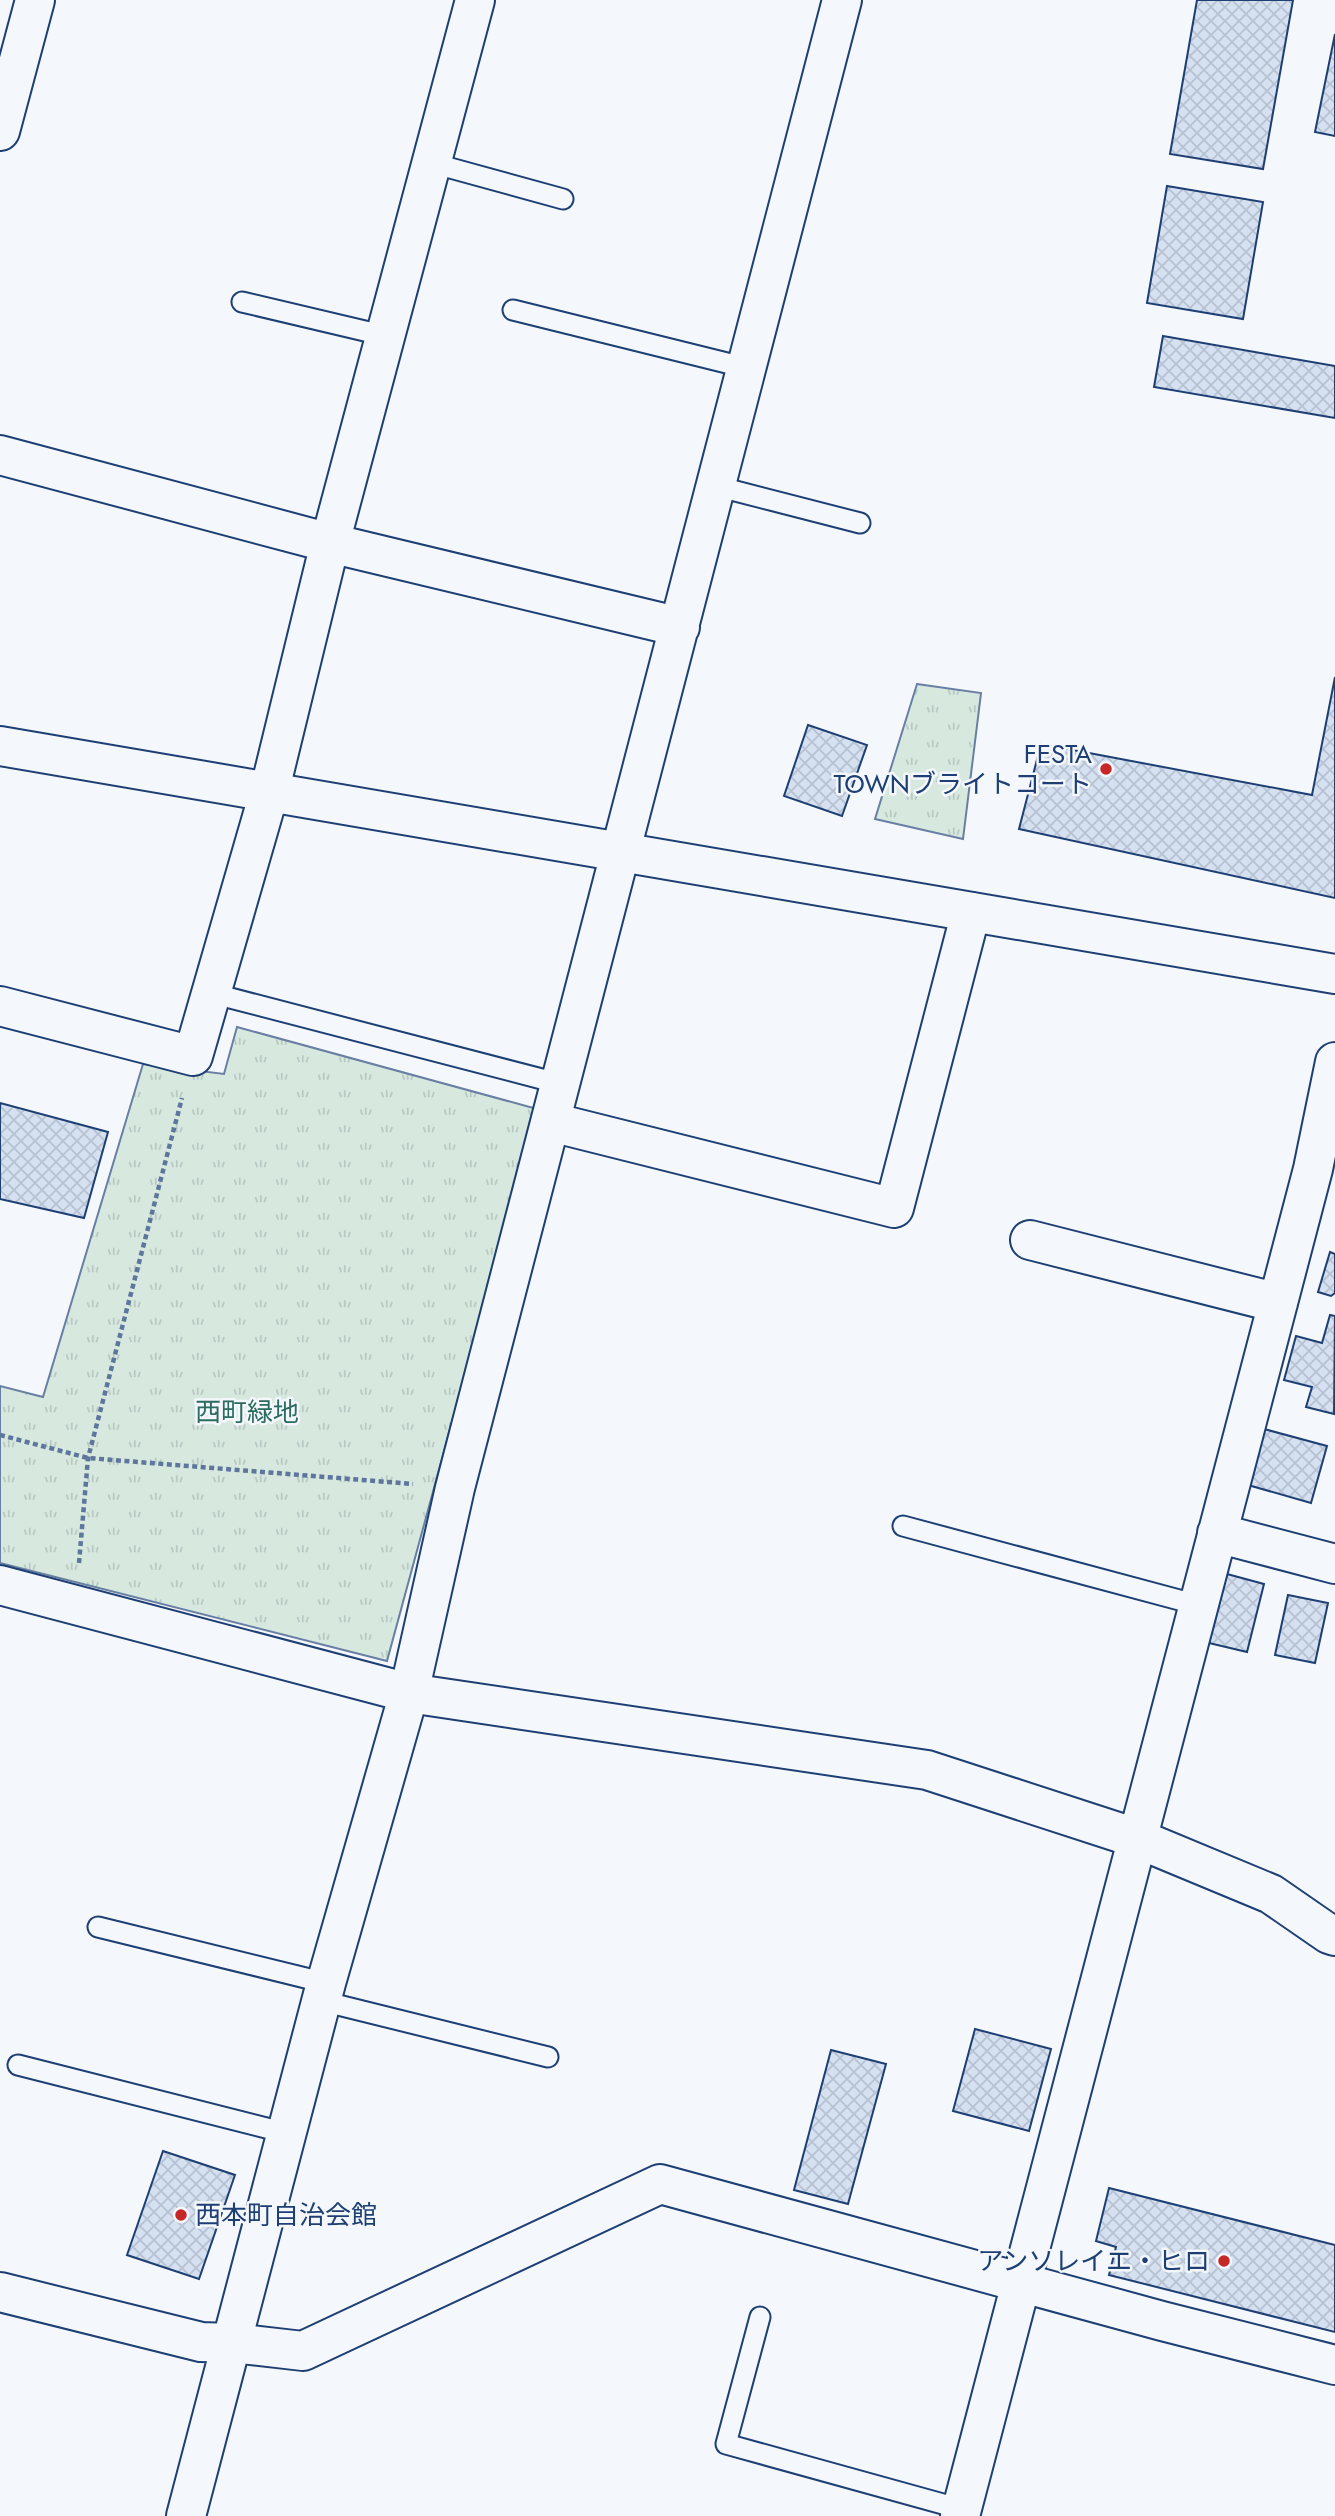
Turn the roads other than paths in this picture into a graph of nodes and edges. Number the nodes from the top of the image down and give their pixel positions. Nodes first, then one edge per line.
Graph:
1 (35, 0) edge
2 (475, 0) edge
3 (842, 0) edge
4 (11, 50) edge
5 (0, 131) edge
6 (432, 163) junction
7 (563, 199) dead end
8 (242, 302) dead end
9 (513, 310) dead end
10 (386, 336) junction
11 (747, 368) junction
12 (0, 454) edge
13 (716, 486) junction
14 (860, 523) dead end
15 (330, 544) junction
16 (680, 626) junction
17 (0, 746) edge
18 (269, 793) junction
19 (621, 854) junction
20 (971, 912) junction
21 (1335, 974) edge
22 (211, 993) junction
23 (0, 1006) edge
24 (1335, 1062) edge
25 (561, 1084) junction
26 (551, 1122) junction
27 (1030, 1240) dead end
28 (1278, 1303) junction
29 (903, 1526) dead end
30 (1217, 1534) junction
31 (1335, 1564) edge
32 (0, 1585) edge
33 (1198, 1605) junction
34 (409, 1693) junction
35 (1136, 1838) junction
36 (98, 1927) dead end
37 (1335, 1936) edge
38 (324, 1992) junction
39 (548, 2057) dead end
40 (18, 2065) dead end
41 (286, 2133) junction
42 (1022, 2283) junction
43 (0, 2292) edge
44 (760, 2318) dead end
45 (232, 2343) junction
46 (1335, 2365) edge
47 (960, 2512) edge
48 (186, 2516) edge

1 - 4 street
2 - 6 street
3 - 11 street
4 - 5 street
6 - 7 lane
6 - 10 street
8 - 10 lane
9 - 11 lane
10 - 15 street
11 - 13 street
12 - 15 street
13 - 14 lane
13 - 16 street
15 - 16 street
15 - 18 street
16 - 19 street
17 - 18 street
18 - 19 street
18 - 22 street
19 - 20 street
19 - 25 street
20 - 21 street
20 - 26 street
22 - 23 street
22 - 25 lane
24 - 28 street
25 - 26 street
26 - 34 street
27 - 28 street
28 - 30 street
29 - 33 lane
30 - 31 street
30 - 33 street
32 - 34 street
33 - 35 street
34 - 35 street
34 - 38 street
35 - 37 street
35 - 42 street
36 - 38 lane
38 - 39 lane
38 - 41 street
40 - 41 lane
41 - 45 street
42 - 45 street
42 - 46 street
42 - 47 street
43 - 45 street
44 - 47 lane
45 - 48 street

